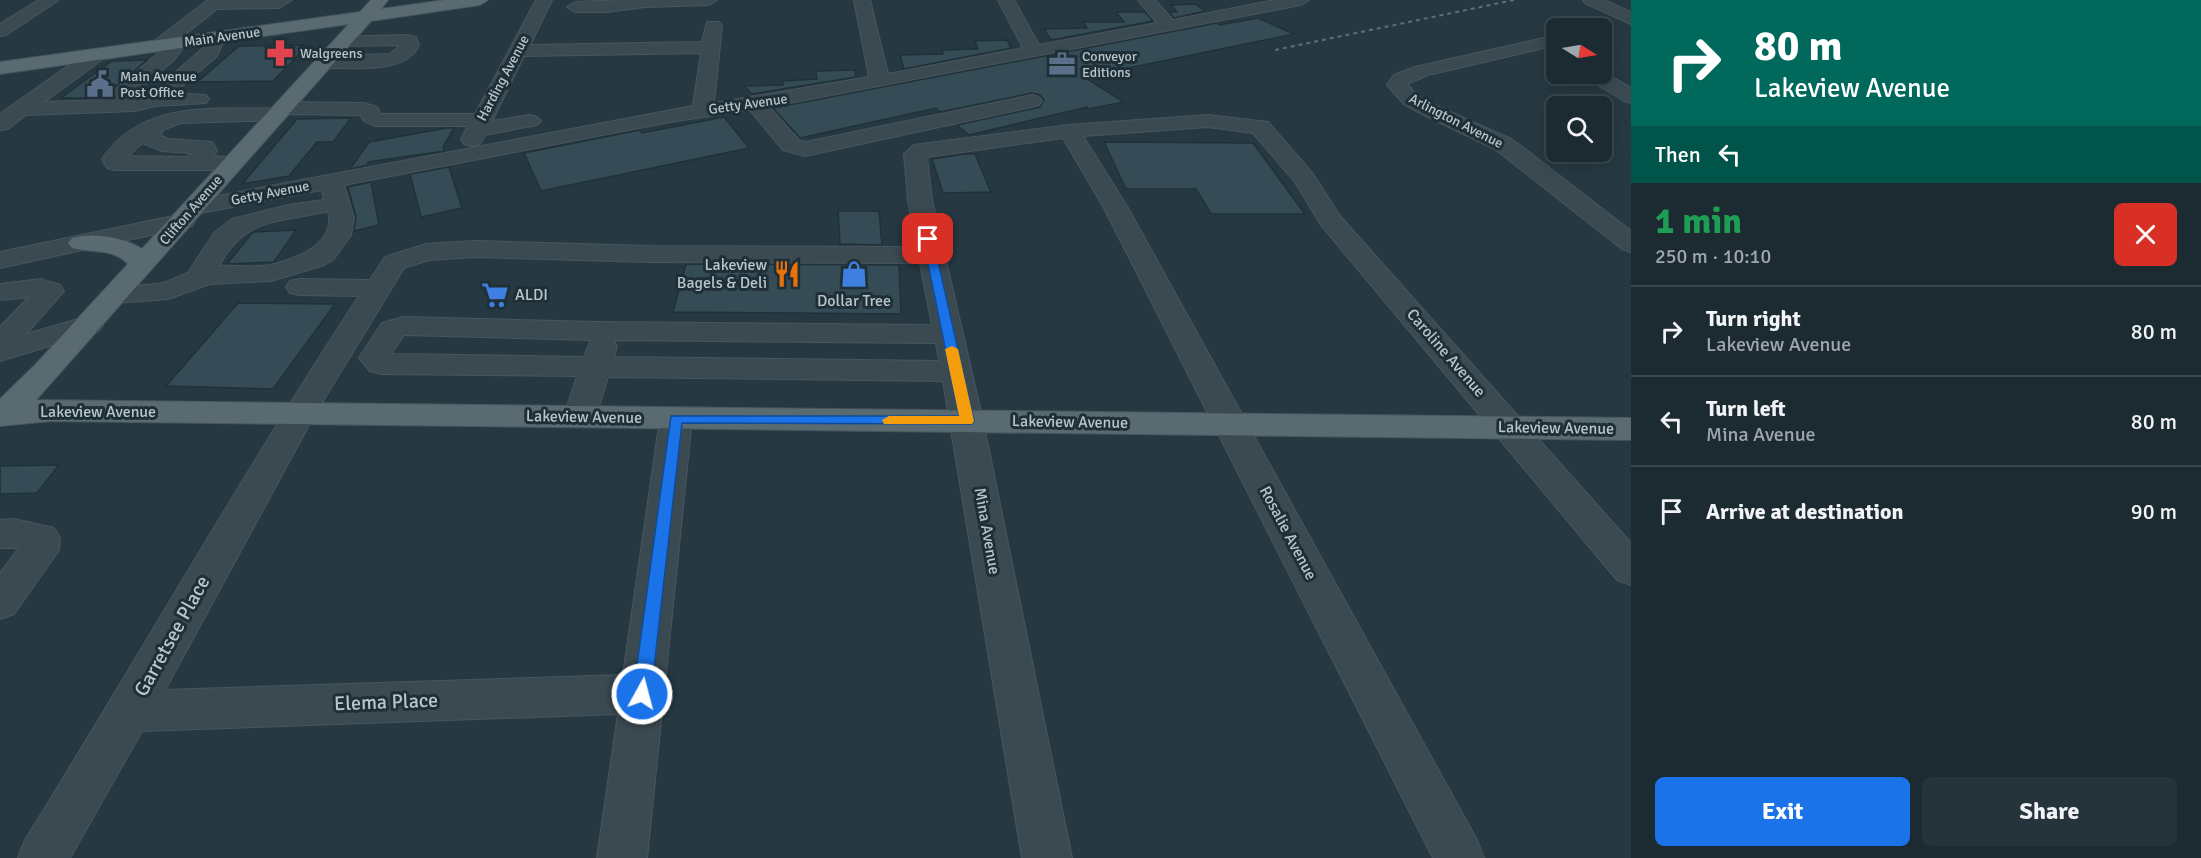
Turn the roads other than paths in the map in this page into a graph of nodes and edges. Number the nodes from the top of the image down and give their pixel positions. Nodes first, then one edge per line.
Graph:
1 (51, 0) edge
2 (284, 0) edge
3 (380, 0) edge
4 (480, 0) edge
5 (709, 0) edge
6 (716, 0) edge
7 (862, 0) edge
8 (1006, 0) edge
9 (1146, 0) edge
10 (1301, 0) edge
11 (1591, 0) edge
12 (216, 2) edge
13 (250, 2) edge
14 (542, 3) edge
15 (576, 3) edge
16 (364, 18) junction
17 (1631, 19) edge
18 (1169, 26) junction
19 (0, 31) edge
20 (216, 38) junction
21 (343, 41) junction
22 (711, 41) junction
23 (1546, 42) edge
24 (168, 45) junction
25 (521, 45) junction
26 (1535, 45) junction
27 (1546, 50) edge
28 (1034, 52) junction
29 (96, 55) junction
30 (324, 62) junction
31 (0, 68) edge
32 (880, 81) junction
33 (1610, 84) edge
34 (1631, 97) edge
35 (154, 100) junction
36 (1032, 100) dead end
37 (704, 104) junction
38 (758, 104) junction
39 (108, 106) junction
40 (283, 106) junction
41 (22, 109) junction
42 (0, 124) edge
43 (479, 125) junction
44 (153, 127) junction
45 (1069, 131) junction
46 (462, 156) junction
47 (232, 163) junction
48 (194, 164) junction
49 (334, 192) junction
50 (189, 214) junction
51 (81, 243) junction
52 (1631, 244) edge
53 (931, 255) junction
54 (0, 260) edge
55 (142, 266) junction
56 (199, 279) junction
57 (300, 287) dead end
58 (378, 288) junction
59 (0, 292) edge
60 (116, 295) junction
61 (89, 325) junction
62 (606, 331) junction
63 (879, 334) junction
64 (948, 334) junction
65 (0, 345) edge
66 (0, 352) edge
67 (596, 368) junction
68 (881, 370) junction
69 (956, 371) junction
70 (299, 413) junction
71 (2, 416) edge
72 (580, 416) junction
73 (676, 419) junction
74 (967, 421) junction
75 (1230, 424) junction
76 (1510, 428) junction
77 (1631, 429) edge
78 (0, 534) edge
79 (1631, 569) edge
80 (0, 602) edge
81 (642, 694) junction
82 (130, 711) junction
83 (43, 858) edge
84 (622, 858) edge
85 (1047, 858) edge
86 (1459, 858) edge

1 - 19 street
2 - 13 street
3 - 16 main road, Clifton Avenue
4 - 16 main road, Main Avenue
5 - 15 street
6 - 22 street
7 - 32 street
8 - 28 street
9 - 18 street
10 - 18 street, Getty Avenue
11 - 17 street
12 - 13 street
12 - 24 street
14 - 15 street
14 - 25 street, Harding Avenue
16 - 20 main road, Main Avenue
16 - 21 main road, Clifton Avenue
18 - 28 street, Getty Avenue
20 - 24 main road, Main Avenue
20 - 35 street
21 - 30 main road, Clifton Avenue
21 - 30 street
22 - 25 street
22 - 37 street
23 - 26 street
24 - 29 main road, Main Avenue
24 - 39 street
25 - 43 street, Harding Avenue
26 - 27 street
26 - 52 street, Arlington Avenue
28 - 32 street, Getty Avenue
29 - 31 main road, Main Avenue
29 - 41 street
30 - 40 main road, Clifton Avenue
32 - 38 street, Getty Avenue
33 - 34 street
35 - 39 street
35 - 40 street
36 - 38 street
37 - 38 street, Getty Avenue
37 - 43 street
37 - 46 street, Getty Avenue
39 - 41 street
40 - 43 street
40 - 44 street
40 - 47 main road, Clifton Avenue
41 - 42 street
43 - 46 street, Harding Avenue
44 - 48 street
44 - 48 street
45 - 53 street, Mina Avenue
45 - 75 street, Rosalie Avenue
45 - 76 street, Caroline Avenue
46 - 49 street, Getty Avenue
47 - 48 street
47 - 50 main road, Clifton Avenue
49 - 50 street, Getty Avenue
49 - 56 street
49 - 56 street
50 - 51 street, Getty Avenue
50 - 55 main road, Clifton Avenue
51 - 54 street, Getty Avenue
51 - 55 main road
53 - 58 street, Garretsee Place
53 - 64 street, Mina Avenue
55 - 60 main road, Clifton Avenue
56 - 60 street
57 - 58 street
58 - 70 street, Garretsee Place
59 - 65 street
60 - 61 main road, Clifton Avenue
61 - 66 street
61 - 71 main road, Clifton Avenue
62 - 63 street
62 - 67 street
62 - 67 street
63 - 64 street
63 - 68 street
64 - 69 street, Mina Avenue
67 - 68 street
67 - 72 street
68 - 69 street
69 - 74 street, Mina Avenue
70 - 71 main road, Lakeview Avenue
70 - 72 main road, Lakeview Avenue
70 - 82 street, Garretsee Place
72 - 73 main road, Lakeview Avenue
73 - 74 main road, Lakeview Avenue
73 - 81 street
74 - 75 main road, Lakeview Avenue
74 - 85 street, Mina Avenue
75 - 76 main road, Lakeview Avenue
75 - 86 street, Rosalie Avenue
76 - 77 main road, Lakeview Avenue
76 - 79 street, Caroline Avenue
78 - 80 street
81 - 82 street, Elema Place
81 - 84 street
82 - 83 street, Garretsee Place

